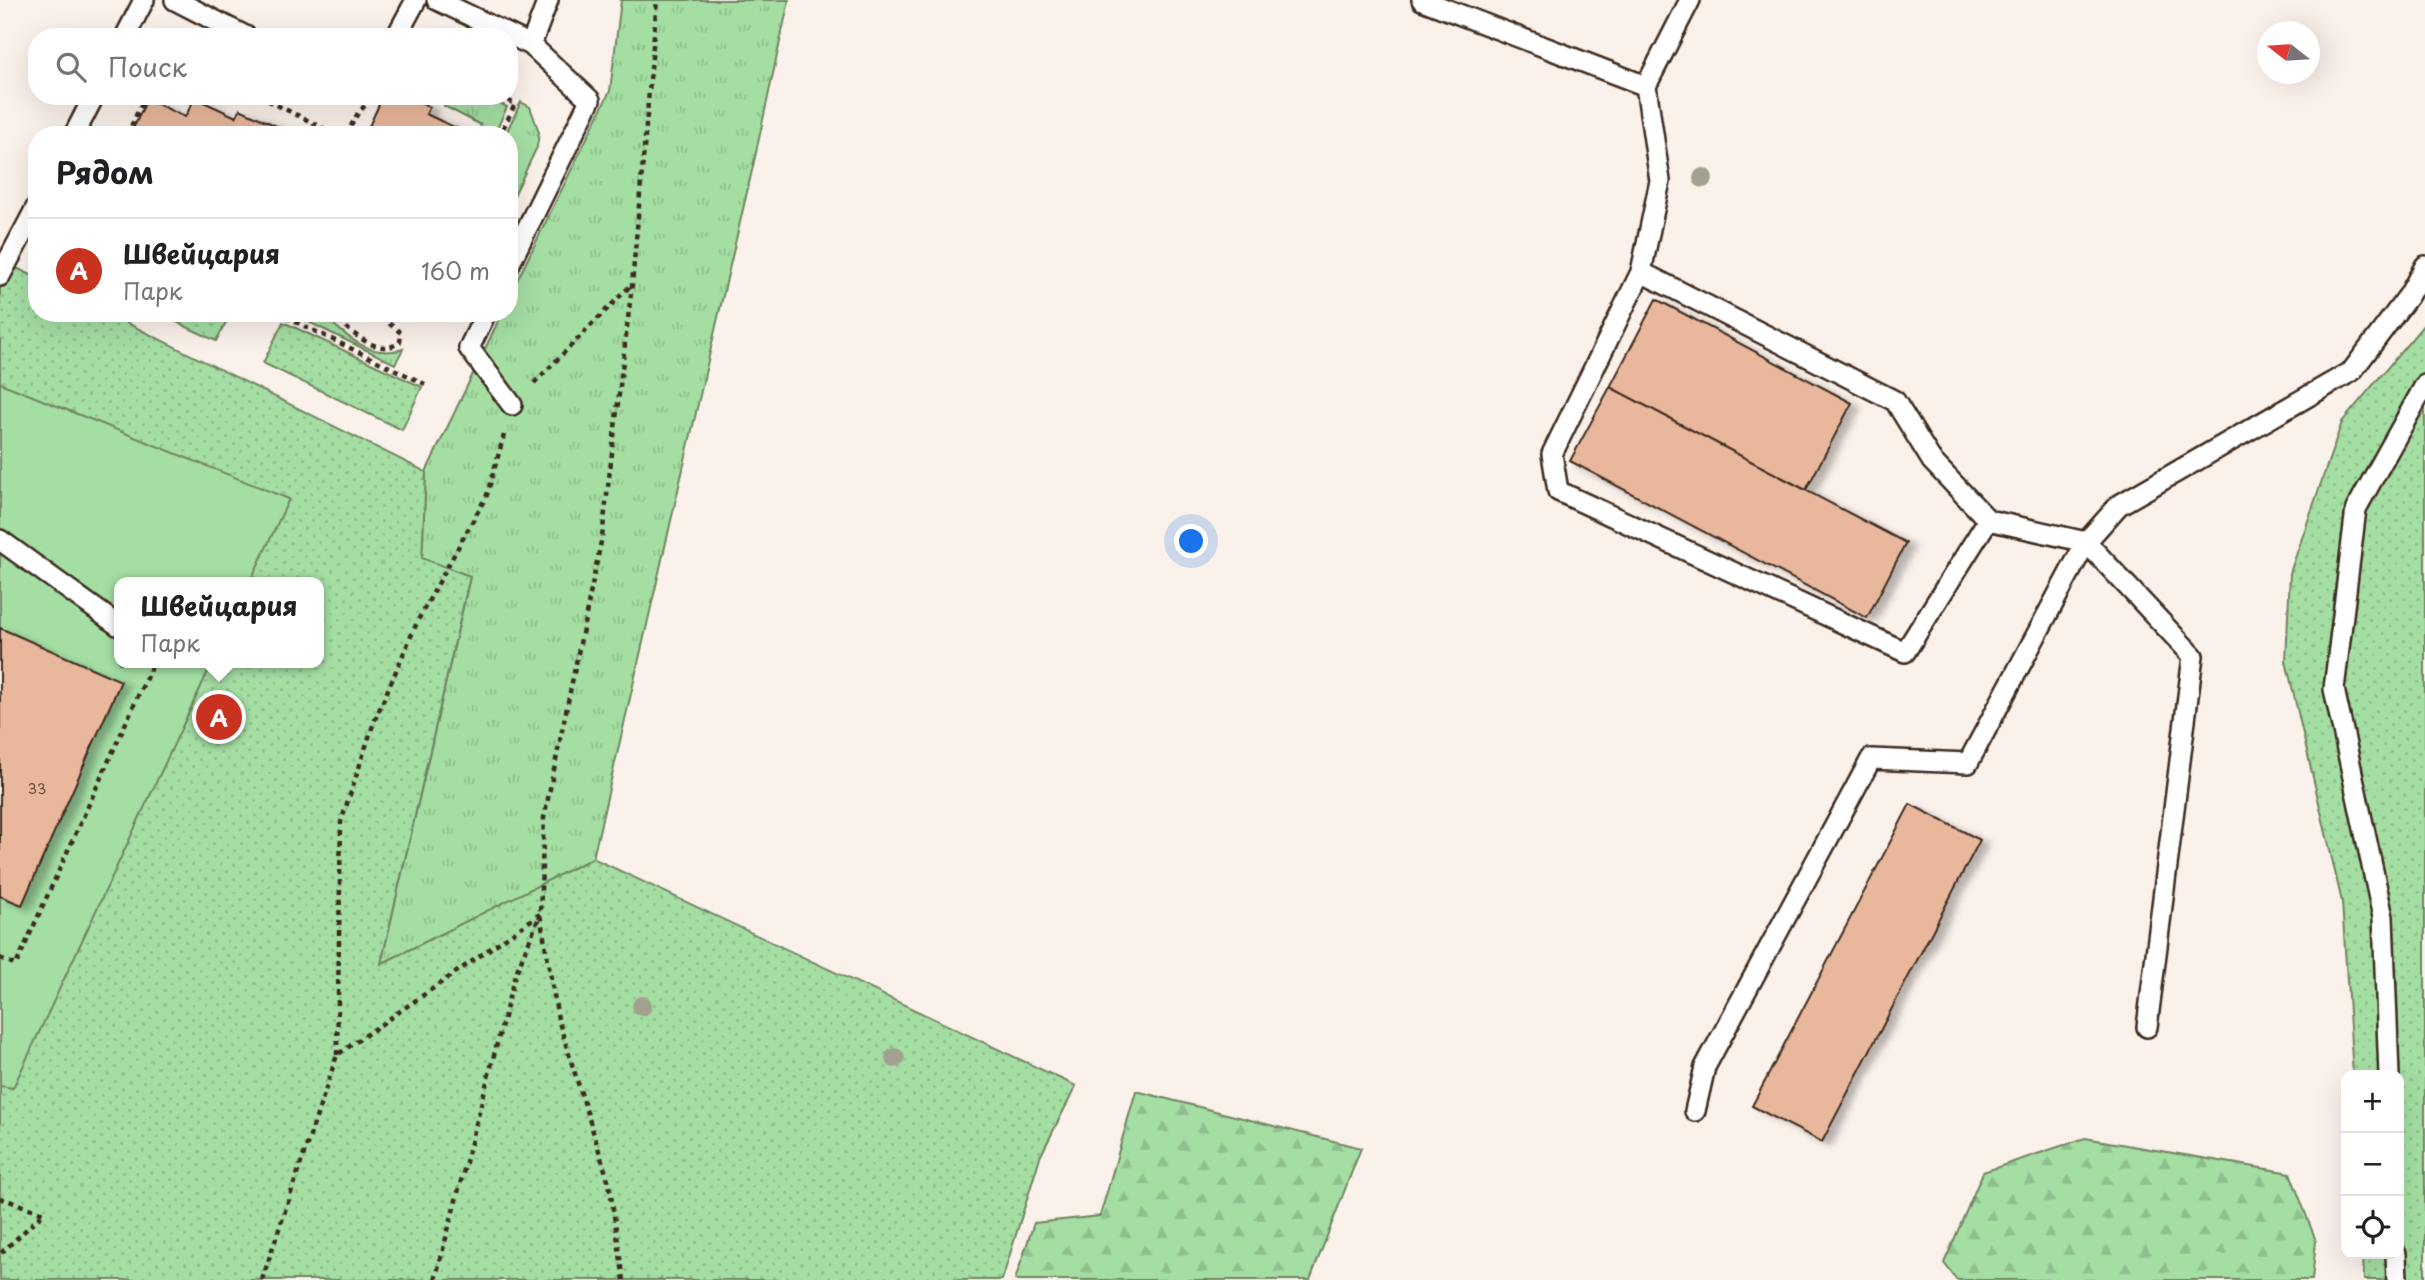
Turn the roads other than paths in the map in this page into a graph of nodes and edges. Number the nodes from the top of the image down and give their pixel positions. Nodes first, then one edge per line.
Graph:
1 (144, 0) edge
2 (174, 0) edge
3 (416, 0) edge
4 (437, 0) edge
5 (548, 0) edge
6 (1422, 0) edge
7 (1690, 0) edge
8 (130, 28) edge
9 (229, 28) edge
10 (401, 28) edge
11 (495, 28) edge
12 (518, 39) edge
13 (531, 45) junction
14 (1646, 86) junction
15 (89, 105) edge
16 (79, 126) edge
17 (28, 223) edge
18 (518, 247) edge
19 (2425, 265) edge
20 (1641, 272) junction
21 (0, 276) edge
22 (482, 322) edge
23 (2425, 385) edge
24 (512, 405) road end
25 (1988, 520) junction
26 (0, 540) edge
27 (2086, 542) junction
28 (114, 622) edge
29 (2147, 1027) dead end
30 (2389, 1070) edge
31 (1695, 1111) dead end
32 (2396, 1259) edge
33 (2397, 1280) edge

1 - 8 lane
2 - 9 lane
3 - 10 lane
4 - 11 lane
5 - 13 lane
6 - 14 lane
7 - 14 lane
12 - 13 lane
13 - 18 lane
14 - 20 lane
15 - 16 lane
17 - 21 lane
19 - 27 lane
20 - 25 lane
20 - 25 lane
22 - 24 lane
23 - 30 lane
25 - 27 lane
26 - 28 lane
27 - 29 lane
27 - 31 lane
32 - 33 lane

